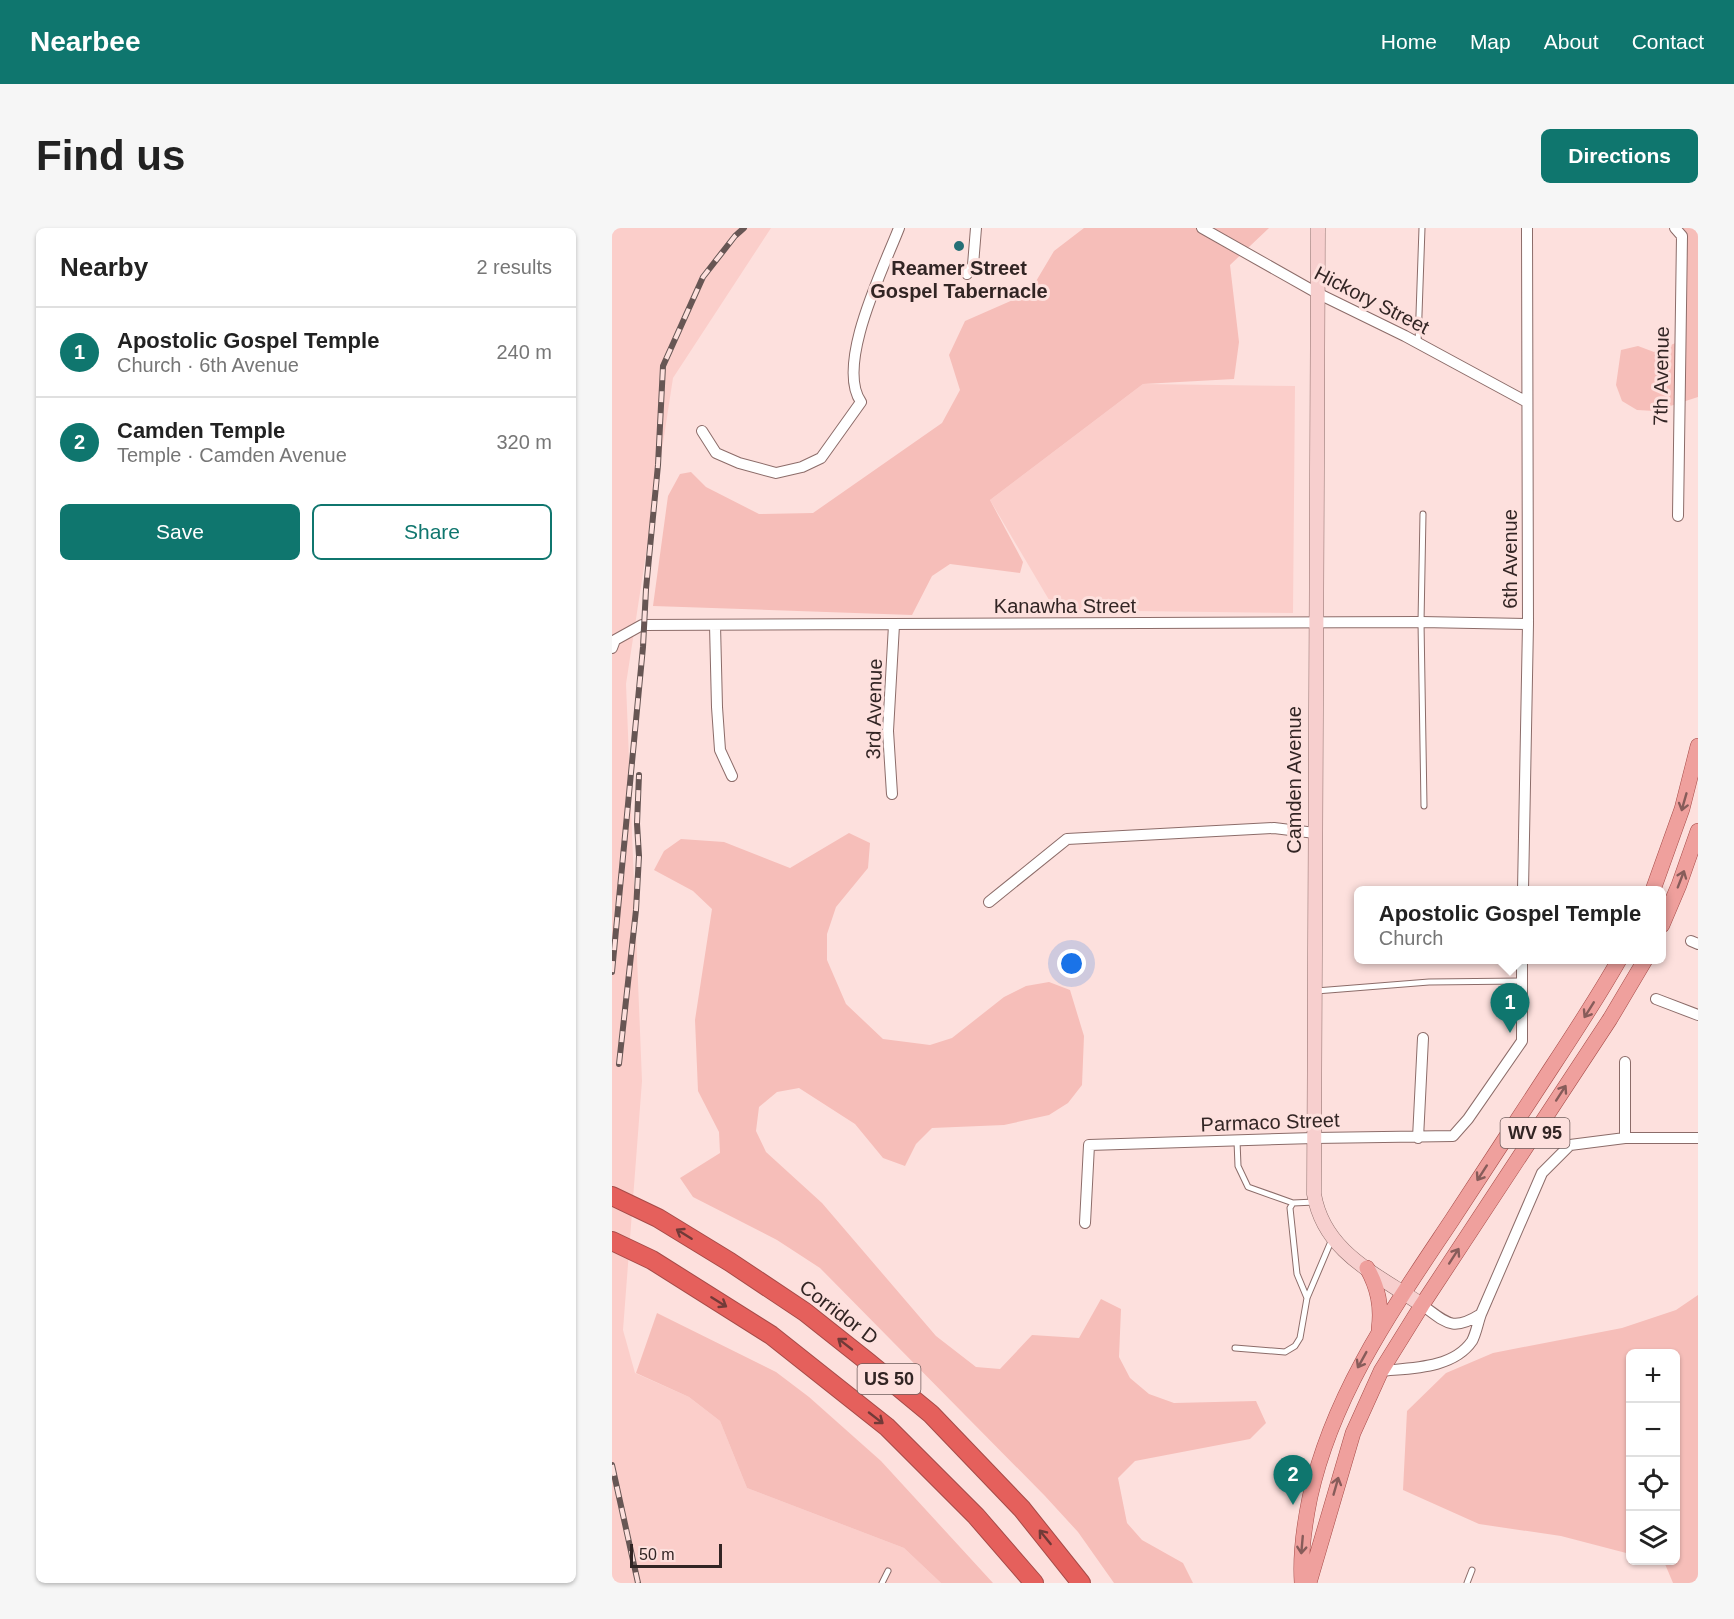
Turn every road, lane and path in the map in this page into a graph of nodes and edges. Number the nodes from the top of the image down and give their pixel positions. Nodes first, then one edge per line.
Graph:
1 (899, 228) edge
2 (976, 228) edge
3 (1202, 228) edge
4 (1318, 228) edge
5 (1422, 228) edge
6 (1527, 228) edge
7 (1678, 232) edge
8 (967, 274) dead end
9 (1317, 293) junction
10 (1418, 343) junction
11 (1527, 402) junction
12 (702, 431) dead end
13 (1423, 514) dead end
14 (1678, 516) dead end
15 (1316, 622) junction
16 (1421, 622) junction
17 (1528, 624) junction
18 (715, 625) junction
19 (894, 625) junction
20 (612, 648) edge
21 (1698, 746) edge
22 (732, 776) dead end
23 (892, 794) dead end
24 (1424, 806) dead end
25 (1698, 831) edge
26 (1315, 833) junction
27 (1523, 886) edge
28 (1655, 886) edge
29 (989, 902) dead end
30 (1666, 916) edge
31 (1522, 964) edge
32 (1617, 964) edge
33 (1643, 964) edge
34 (1523, 981) junction
35 (1314, 991) junction
36 (1656, 999) dead end
37 (1698, 1015) edge
38 (1423, 1038) dead end
39 (1625, 1062) dead end
40 (1314, 1138) junction
41 (1418, 1138) junction
42 (1625, 1138) junction
43 (1698, 1138) edge
44 (1237, 1141) junction
45 (612, 1196) edge
46 (1315, 1202) junction
47 (1293, 1203) junction
48 (1085, 1223) dead end
49 (1332, 1239) junction
50 (612, 1241) edge
51 (1367, 1268) junction
52 (1403, 1292) junction
53 (1307, 1298) junction
54 (1422, 1305) junction
55 (1481, 1314) junction
56 (1379, 1332) junction
57 (1235, 1348) dead end
58 (1381, 1371) junction
59 (1472, 1570) dead end
60 (888, 1571) dead end
61 (882, 1583) edge
62 (1034, 1583) edge
63 (1081, 1583) edge
64 (1302, 1583) edge
65 (1309, 1583) edge
66 (1467, 1583) edge

1 - 12 street
2 - 8 street
3 - 9 street, Hickory Street
4 - 9 street, Camden Avenue
5 - 10 lane
6 - 11 street, 6th Avenue
7 - 14 street, 7th Avenue
9 - 10 street, Hickory Street
9 - 15 street, Camden Avenue
10 - 11 street, Hickory Street
11 - 17 street, 6th Avenue
13 - 16 lane
15 - 16 street, Kanawha Street
15 - 19 street, Kanawha Street
15 - 26 street, Camden Avenue
16 - 17 street, Kanawha Street
16 - 24 lane
17 - 27 street, 6th Avenue
18 - 19 street, Kanawha Street
18 - 20 street, Kanawha Street
18 - 22 street
19 - 23 street, 3rd Avenue
21 -> 28 main road
30 -> 25 main road
26 - 29 street
26 - 35 street, Camden Avenue
31 - 34 street
32 -> 52 main road, WV 95
54 -> 33 main road, WV 95
34 - 35 lane
34 - 41 street, Parmaco Street
35 - 40 street, Camden Avenue
36 - 37 street
38 - 41 street
39 - 42 street
40 - 41 street, Parmaco Street
40 - 44 street, Parmaco Street
40 - 46 street, Camden Avenue
42 - 43 street
42 - 55 street
44 - 47 lane
44 - 48 street, Parmaco Street
63 -> 45 highway, Corridor D / US 50
46 - 47 lane
46 - 49 street, Camden Avenue
47 - 53 lane
49 - 51 street, Camden Avenue
49 - 53 lane
50 -> 62 highway, US 50
51 - 52 street, Camden Avenue
51 - 56 main road
52 - 54 street, Camden Avenue
52 - 56 main road, WV 95
53 - 57 lane
54 - 55 street
54 - 58 main road, WV 95
55 - 58 street
56 -> 64 main road, WV 95
65 -> 58 main road, WV 95
59 - 66 lane
60 - 61 lane

